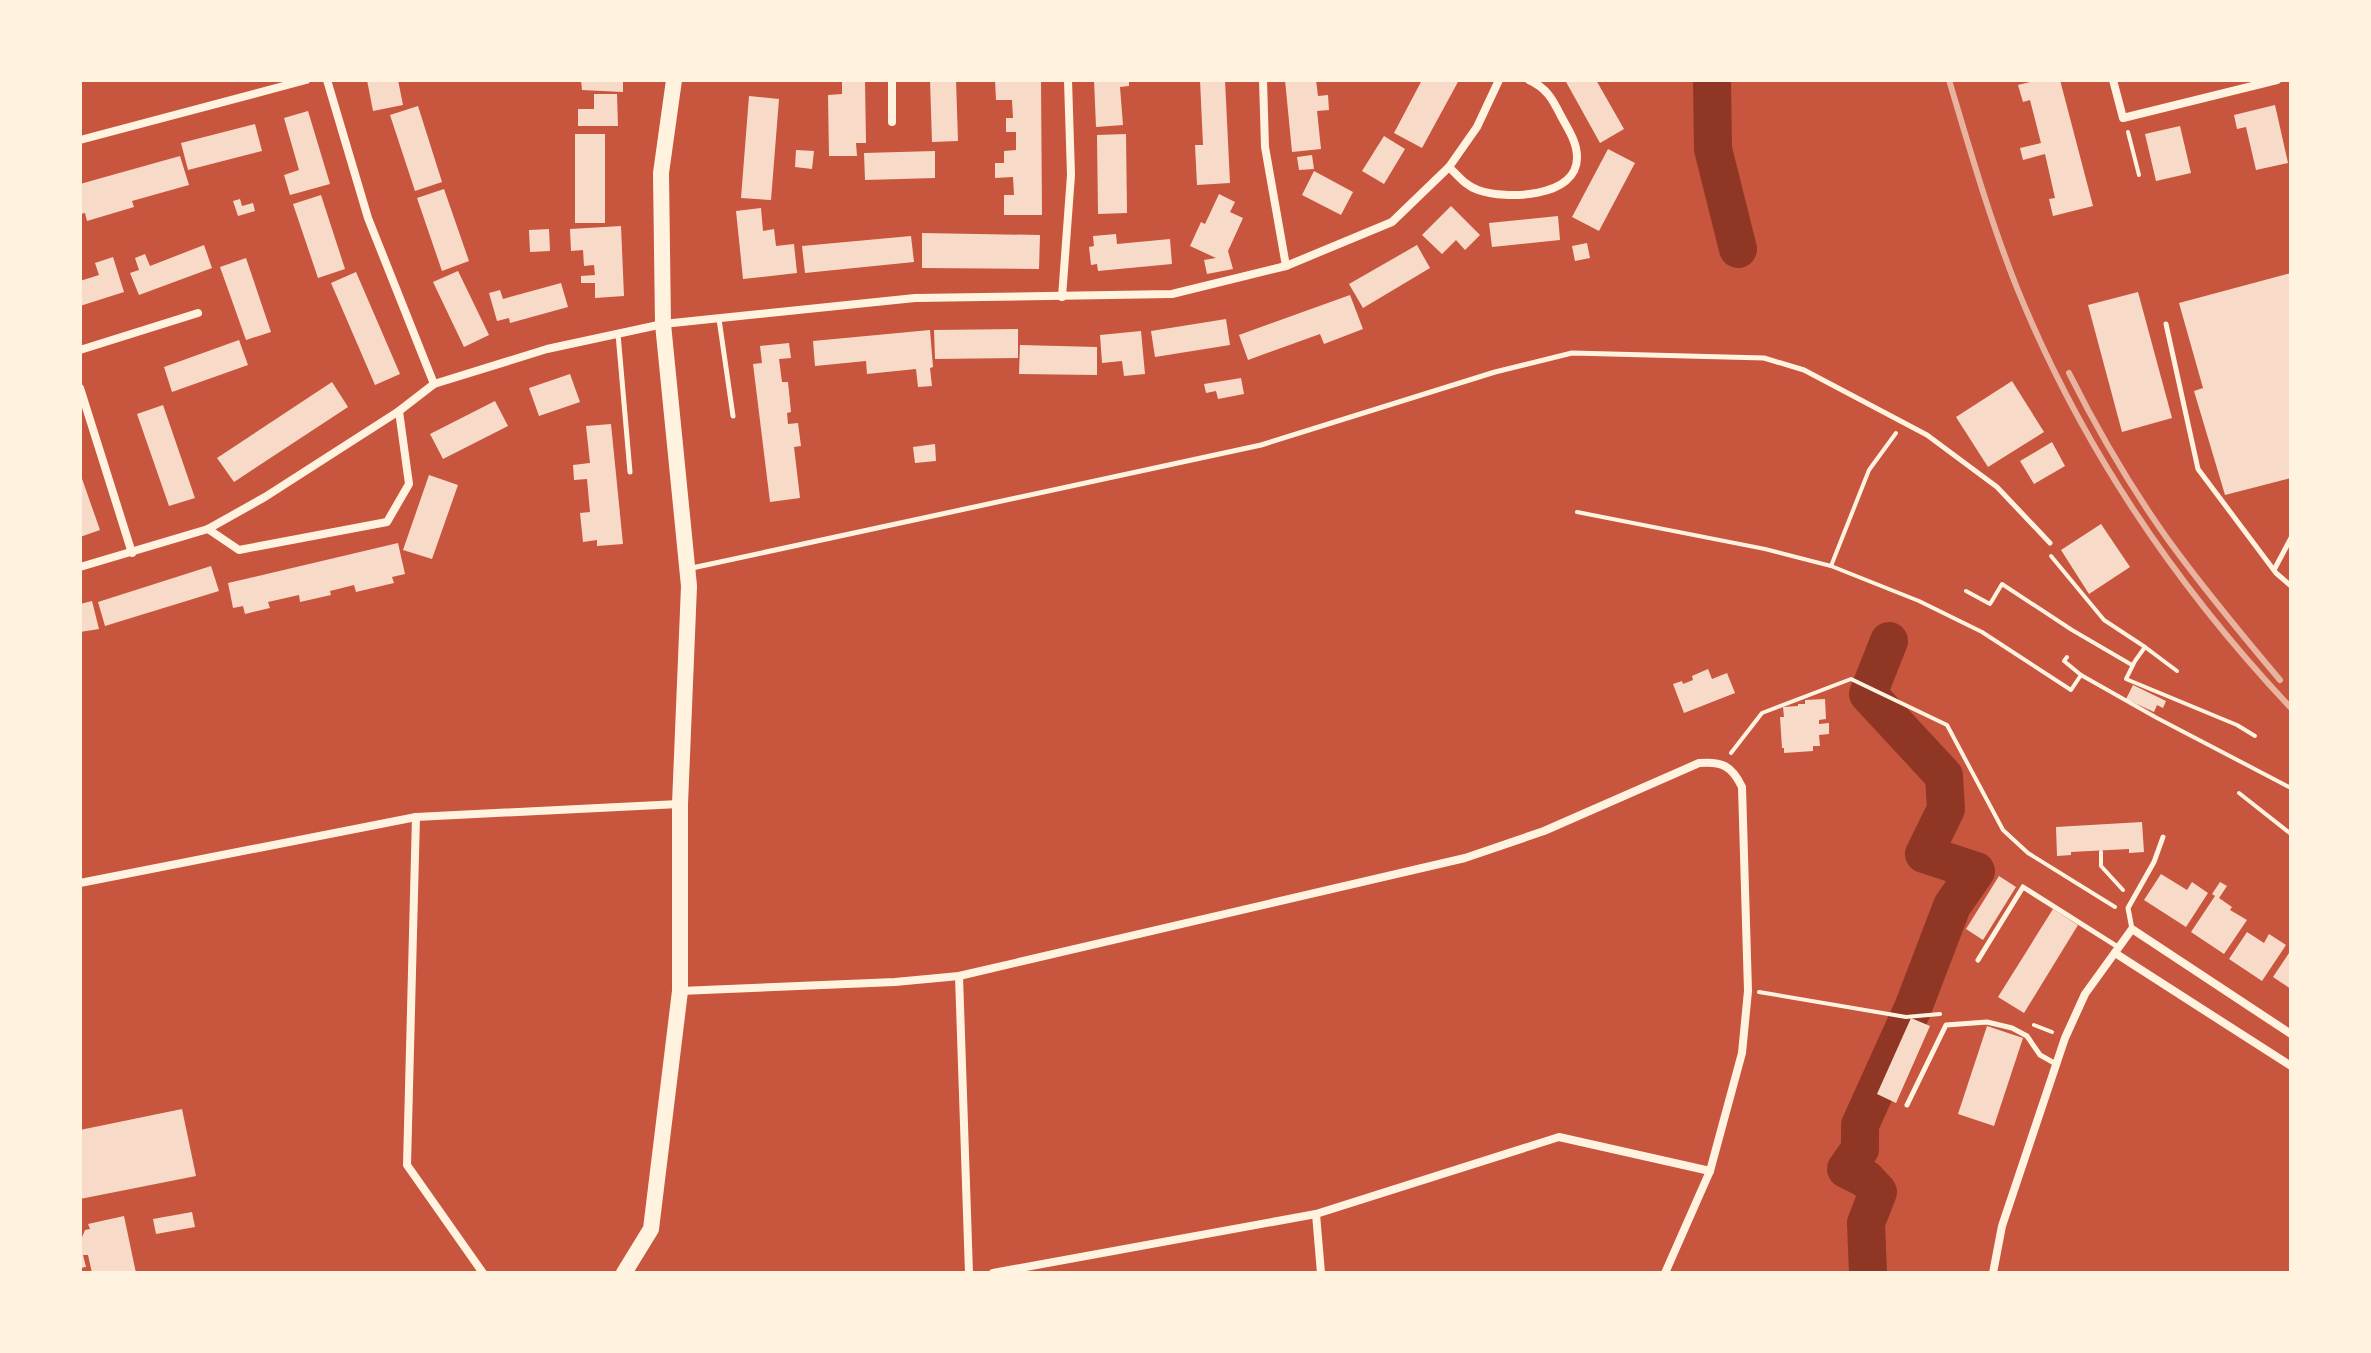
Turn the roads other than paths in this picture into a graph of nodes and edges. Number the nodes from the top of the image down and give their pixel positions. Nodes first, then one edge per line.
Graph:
1 (306, 80) edge
2 (327, 80) edge
3 (674, 80) edge
4 (892, 80) edge
5 (1068, 80) edge
6 (1263, 80) edge
7 (1499, 80) edge
8 (1529, 80) edge
9 (2113, 80) edge
10 (2277, 80) edge
11 (892, 122) dead end
12 (80, 140) edge
13 (1449, 167) junction
14 (1286, 266) junction
15 (1062, 297) junction
16 (198, 313) dead end
17 (719, 319) junction
18 (663, 324) junction
19 (2166, 324) dead end
20 (618, 334) junction
21 (80, 350) edge
22 (434, 384) junction
23 (80, 388) edge
24 (399, 411) junction
25 (733, 416) dead end
26 (630, 472) dead end
27 (208, 529) junction
28 (2290, 541) edge
29 (2050, 543) road end
30 (132, 553) junction
31 (80, 567) edge
32 (687, 569) junction
33 (2274, 570) junction
34 (2291, 586) edge
35 (680, 804) junction
36 (416, 817) junction
37 (2163, 837) dead end
38 (80, 883) edge
39 (2132, 929) junction
40 (2117, 950) junction
41 (1978, 960) dead end
42 (959, 976) junction
43 (680, 991) junction
44 (2291, 1034) edge
45 (2056, 1064) junction
46 (2291, 1066) edge
47 (1907, 1105) dead end
48 (1710, 1171) junction
49 (1316, 1214) junction
50 (483, 1273) edge
51 (624, 1273) edge
52 (969, 1273) edge
53 (993, 1273) edge
54 (1321, 1273) edge
55 (1665, 1273) edge
56 (1993, 1273) edge

1 - 12 street
2 - 22 street
3 - 18 main road
4 - 11 street
5 - 15 street
6 - 14 street
7 - 13 street
8 - 13 street
9 - 10 street
13 - 14 street
14 - 15 street
15 - 17 street
16 - 21 street
17 - 18 street
17 - 25 lane
18 - 20 street
18 - 32 main road
19 - 33 lane
20 - 22 street
20 - 26 lane
22 - 24 street
23 - 30 street
24 - 27 street
24 - 27 street
27 - 30 street
28 - 33 lane
29 - 32 lane
30 - 31 street
32 - 35 main road
33 - 34 lane
35 - 36 street
35 - 43 main road
36 - 38 street
36 - 50 street
37 - 39 lane
39 - 40 street
39 - 44 street
40 - 41 lane
40 - 45 street
40 - 46 street
42 - 43 street
42 - 48 street
42 - 52 street
43 - 51 main road
45 - 47 lane
45 - 56 street
48 - 49 street
48 - 55 street
49 - 53 street
49 - 54 street

